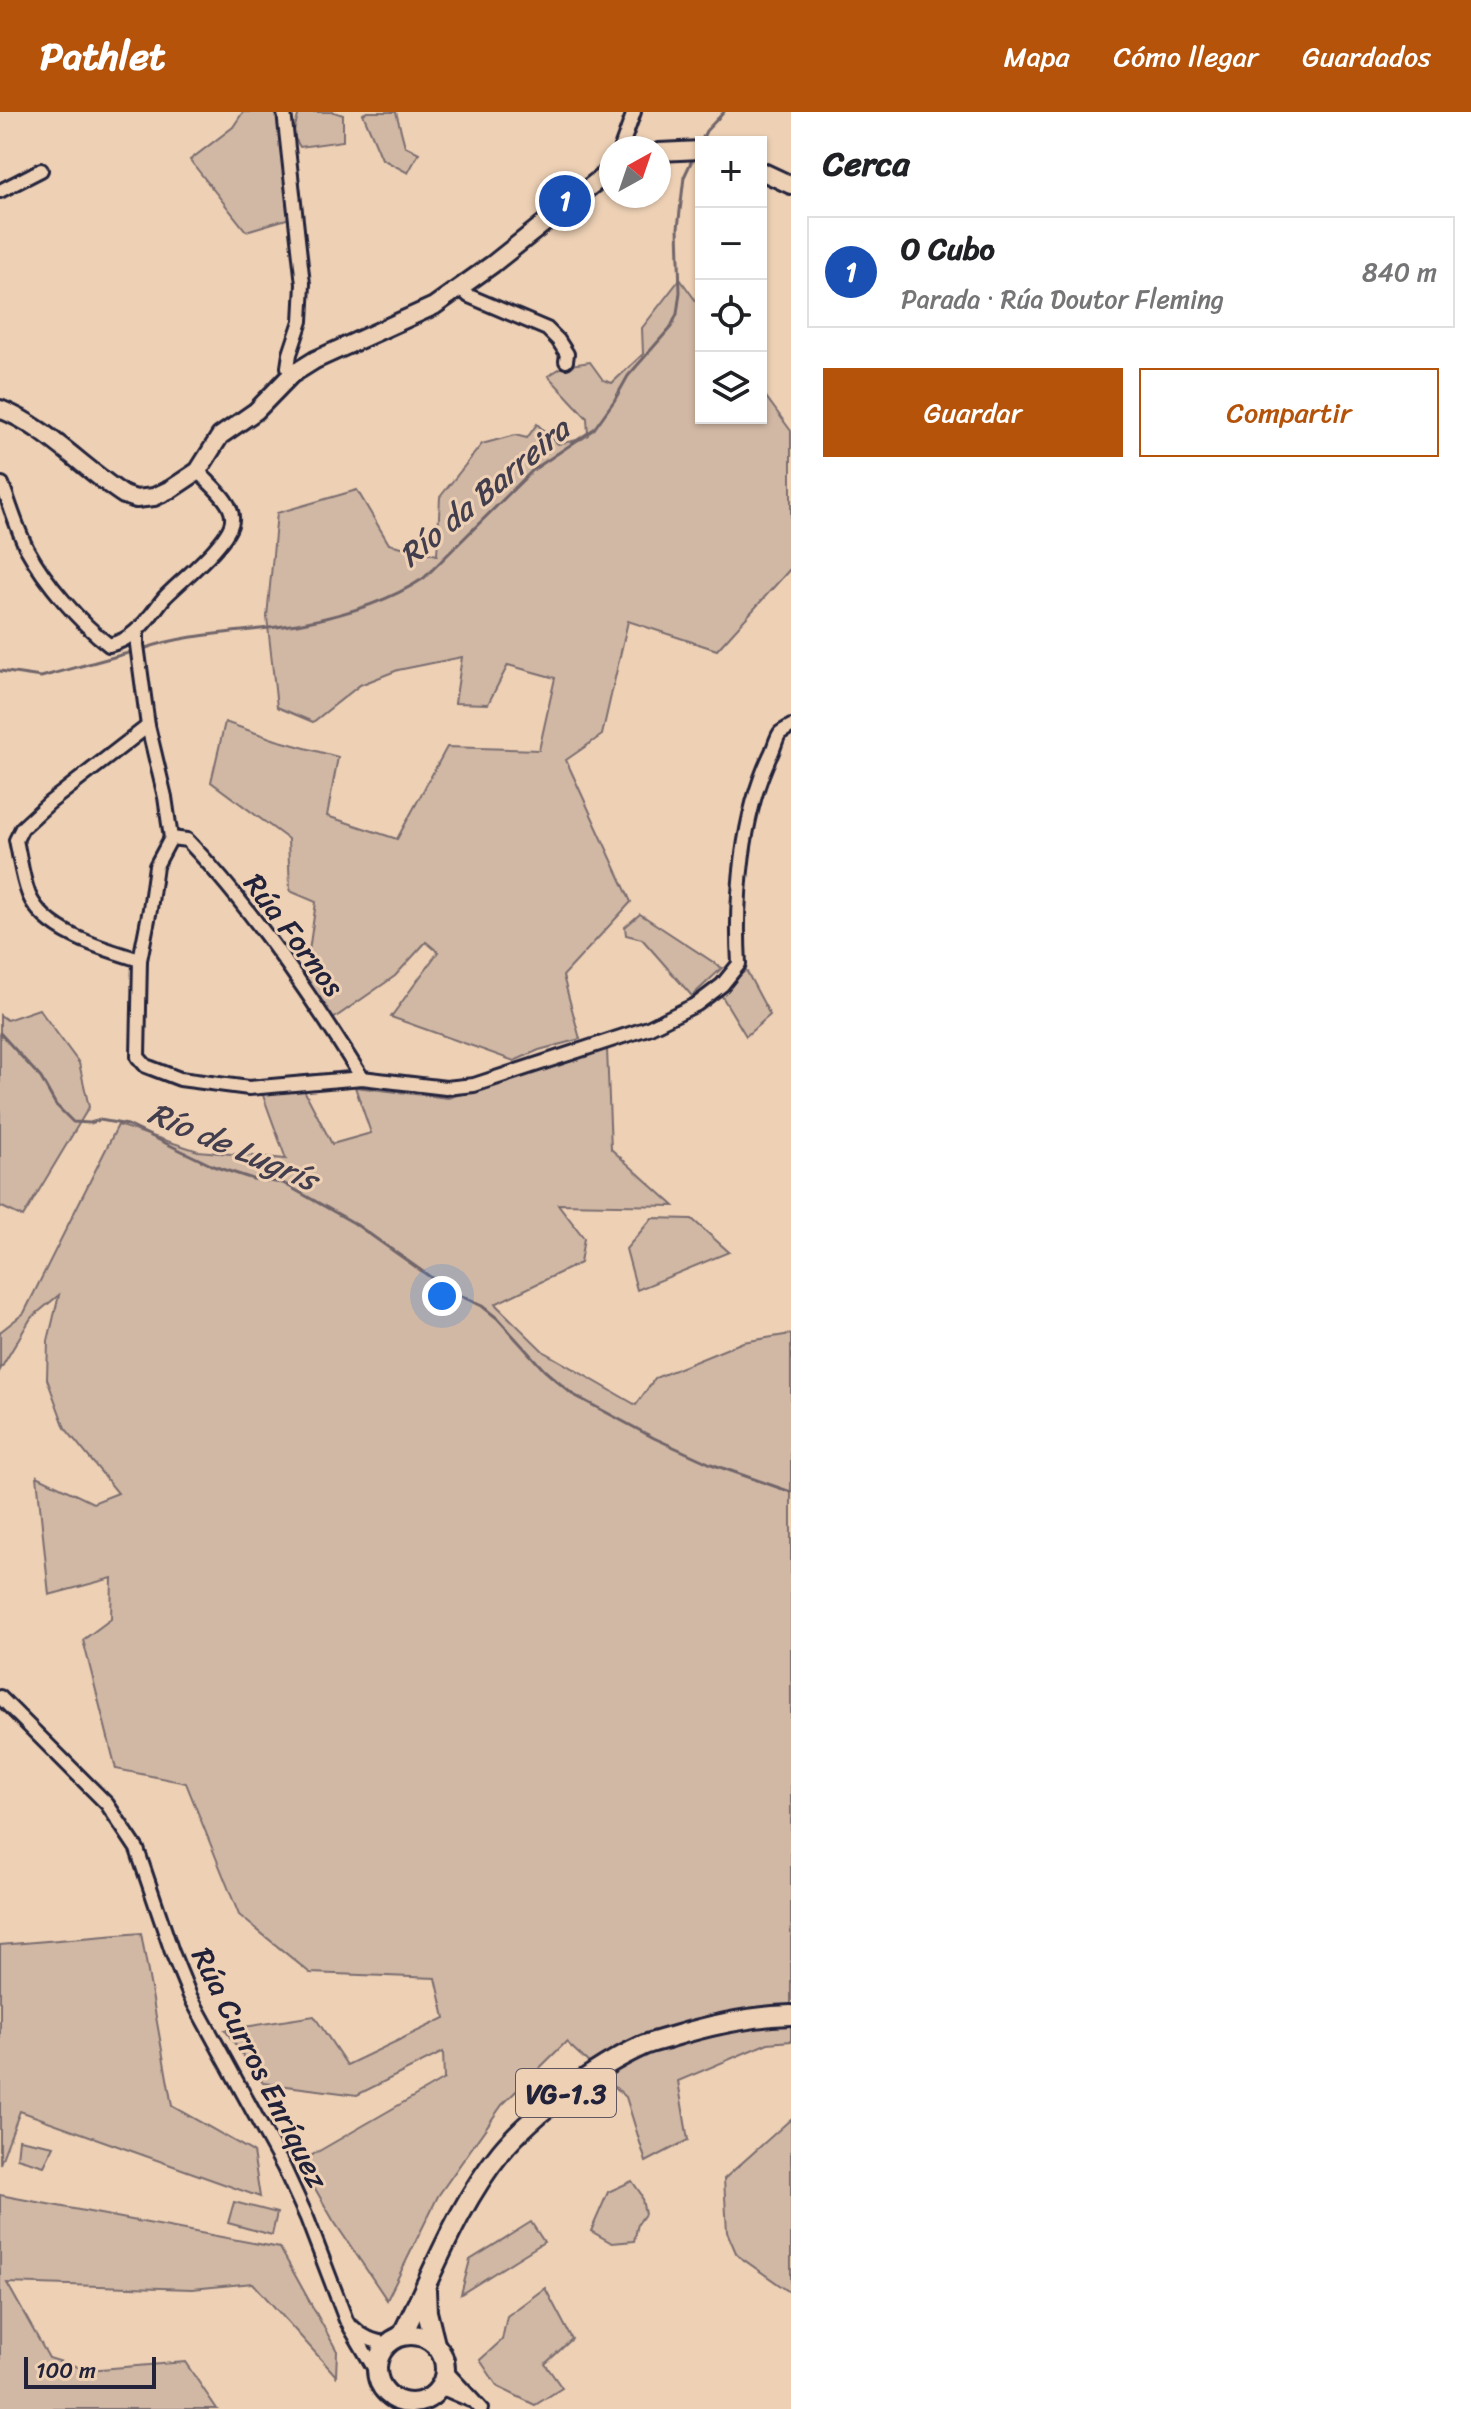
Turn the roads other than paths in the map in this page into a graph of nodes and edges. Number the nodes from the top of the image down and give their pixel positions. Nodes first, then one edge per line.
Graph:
1 (284, 112) edge
2 (634, 112) edge
3 (625, 136) edge
4 (695, 150) edge
5 (671, 151) edge
6 (41, 170) dead end
7 (767, 174) edge
8 (599, 179) edge
9 (791, 185) edge
10 (0, 191) edge
11 (460, 288) junction
12 (566, 361) dead end
13 (291, 375) junction
14 (0, 409) edge
15 (198, 471) junction
16 (2, 484) dead end
17 (137, 630) junction
18 (148, 726) junction
19 (791, 726) edge
20 (171, 838) junction
21 (140, 960) junction
22 (362, 1078) junction
23 (0, 1697) edge
24 (791, 2015) edge
25 (425, 2287) junction
26 (346, 2320) junction
27 (395, 2339) junction
28 (435, 2344) junction
29 (377, 2373) junction
30 (436, 2390) edge
31 (386, 2392) junction
32 (479, 2406) edge
33 (396, 2409) edge

1 - 13 street
2 - 3 street
4 - 5 main road
6 - 10 street
7 - 9 main road
8 - 11 main road
11 - 12 street
11 - 13 main road
13 - 15 main road
14 - 15 main road
15 - 17 street
16 - 17 street
17 - 18 street
18 - 20 street
18 - 21 street
19 - 22 street
20 - 21 street
20 - 22 street, Rúa Fornos
21 - 22 street
23 - 26 street, Rúa Curros Enríquez
24 - 25 highway, VG-1.3
25 - 27 highway, VG-1.3
25 - 28 highway
26 - 27 street
26 - 29 street, Rúa Curros Enríquez
27 - 28 highway
27 - 29 highway, VG-1.3
28 - 30 highway
29 - 31 highway
30 - 31 highway
30 - 32 street
31 - 33 highway

